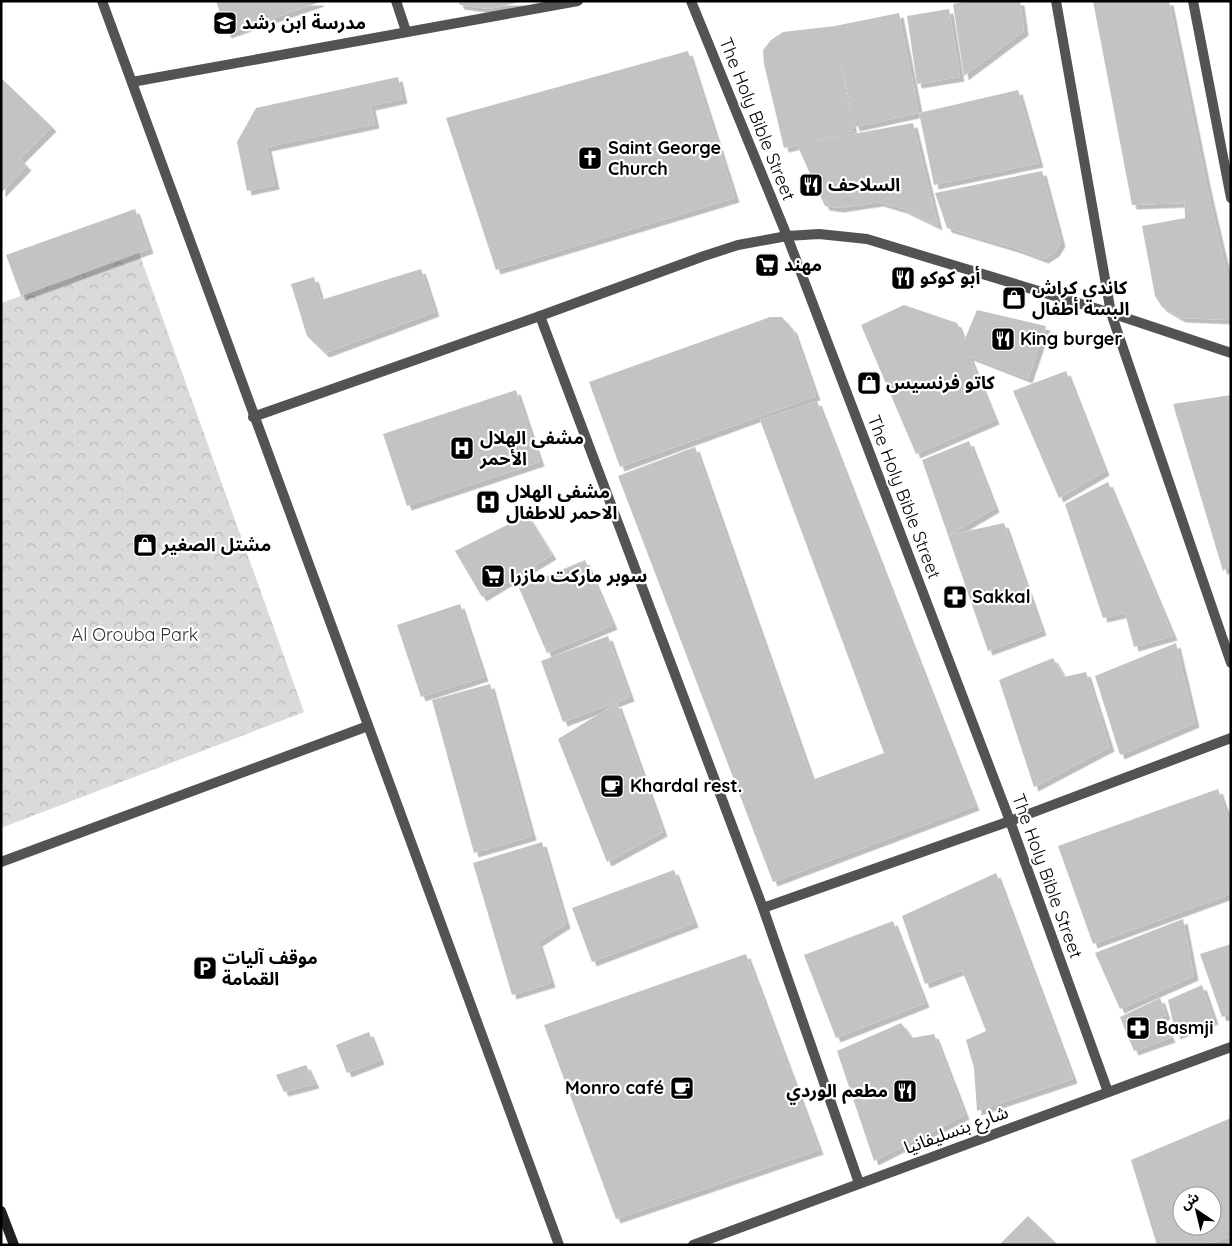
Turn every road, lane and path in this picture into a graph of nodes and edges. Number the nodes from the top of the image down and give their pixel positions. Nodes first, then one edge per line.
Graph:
1 (102, 1) edge
2 (396, 1) edge
3 (578, 1) edge
4 (691, 1) edge
5 (1056, 1) edge
6 (1192, 1) edge
7 (406, 31) junction
8 (132, 82) junction
9 (1231, 198) edge
10 (787, 236) junction
11 (1111, 313) junction
12 (540, 316) junction
13 (1231, 353) edge
14 (253, 417) junction
15 (1231, 663) edge
16 (368, 726) junction
17 (1231, 738) edge
18 (1010, 821) junction
19 (1, 862) edge
20 (762, 908) junction
21 (1231, 1048) edge
22 (1108, 1092) junction
23 (859, 1183) junction
24 (1, 1211) edge
25 (14, 1245) edge
26 (559, 1245) edge
27 (693, 1245) edge

1 - 8 street
2 - 7 street
3 - 7 street
4 - 10 street, The Holy Bible Street
5 - 11 street
6 - 9 street
7 - 8 street
8 - 14 street
10 - 11 street
10 - 12 street
10 - 18 street, The Holy Bible Street
11 - 13 street
11 - 15 street
12 - 14 street
12 - 20 street
14 - 16 street
16 - 19 street
16 - 26 street
17 - 18 street
18 - 20 street
18 - 22 street, The Holy Bible Street
20 - 23 street
21 - 22 street, شارع بنسليفانيا
22 - 23 street, شارع بنسليفانيا
23 - 27 street, شارع بنسليفانيا
24 - 25 main road

